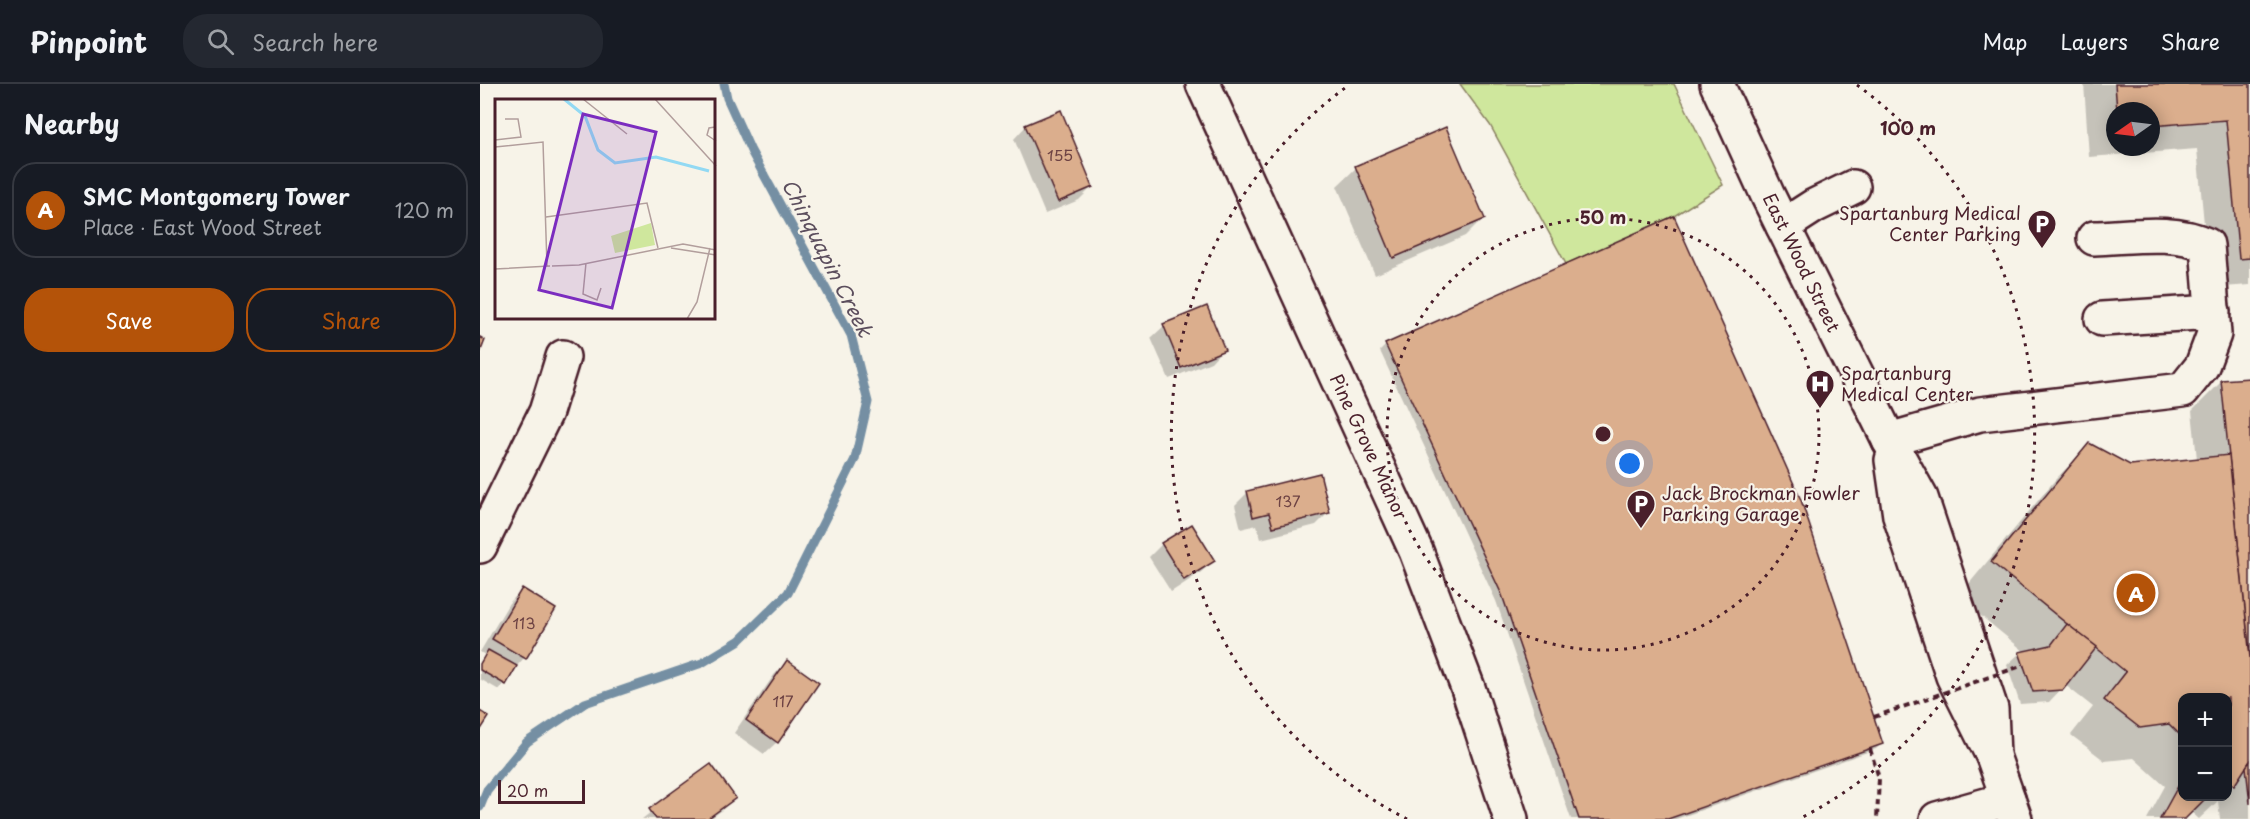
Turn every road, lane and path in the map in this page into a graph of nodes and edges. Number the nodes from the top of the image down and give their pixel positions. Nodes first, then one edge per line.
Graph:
1 (1203, 84) edge
2 (1717, 84) edge
3 (1853, 187) dead end
4 (1783, 226) junction
5 (2094, 238) dead end
6 (2213, 312) junction
7 (2102, 319) dead end
8 (563, 357) dead end
9 (1889, 440) junction
10 (480, 546) edge
11 (2024, 665) dead end
12 (1874, 717) dead end
13 (1870, 748) dead end
14 (2011, 809) edge
15 (1511, 819) edge
16 (1877, 819) edge
17 (1937, 819) edge

1 - 15 street, Pine Grove Manor
2 - 4 street, East Wood Street
3 - 4 street
4 - 9 street, East Wood Street
5 - 6 street
6 - 7 street
6 - 9 street
8 - 10 street
9 - 14 street, East Wood Street
11 - 12 path, bridge
13 - 16 path
14 - 17 street

